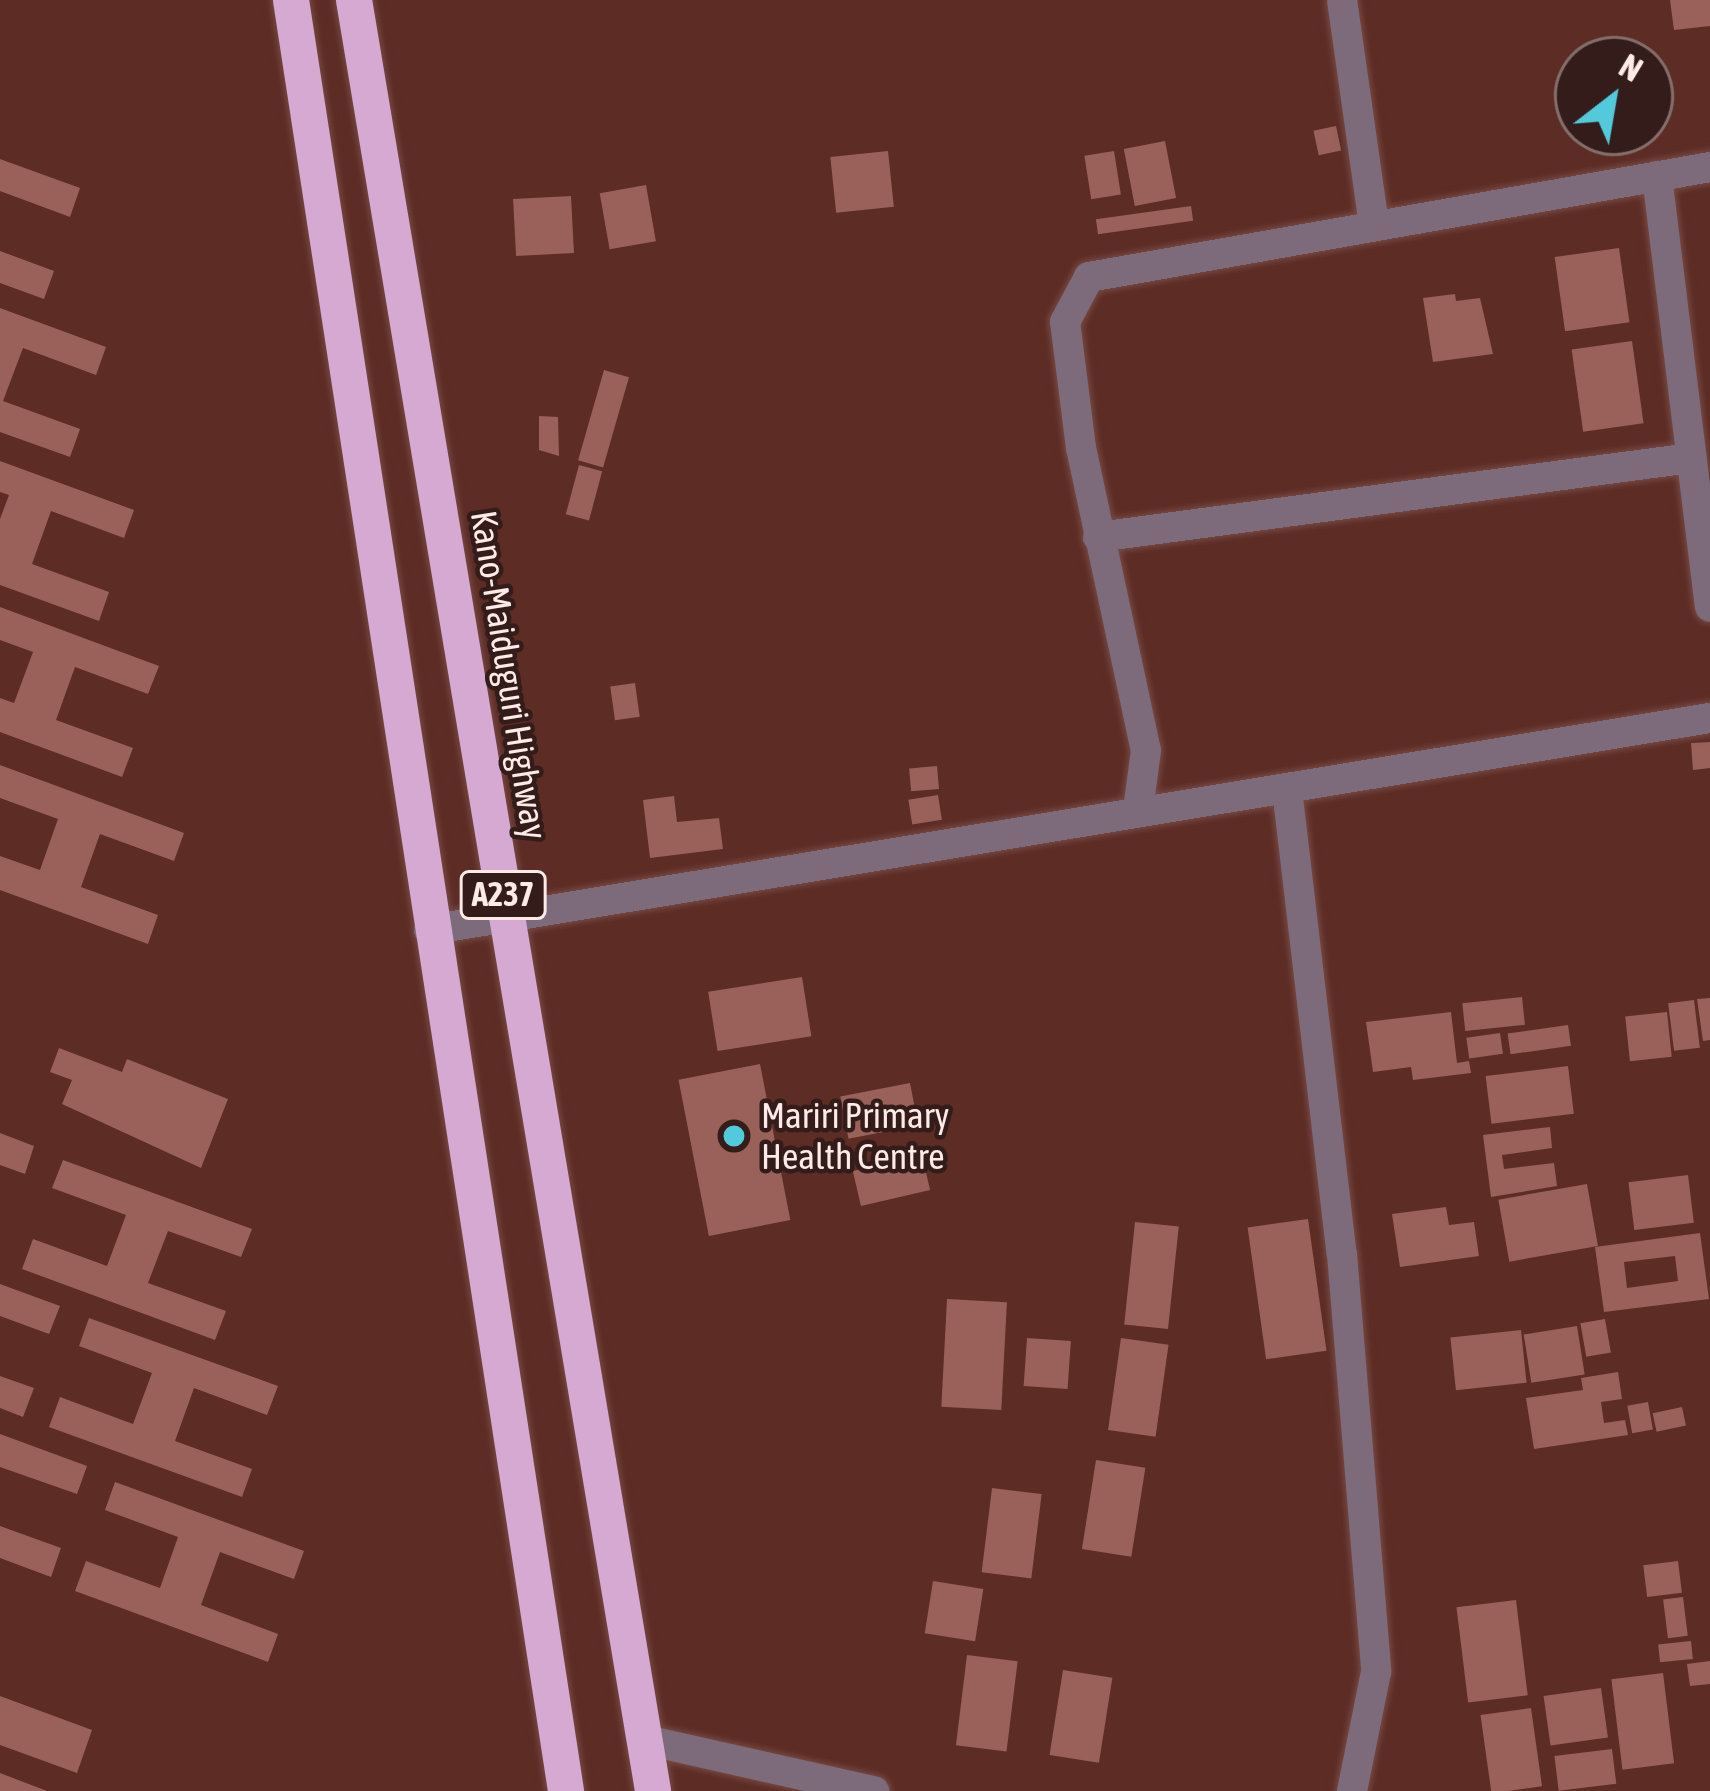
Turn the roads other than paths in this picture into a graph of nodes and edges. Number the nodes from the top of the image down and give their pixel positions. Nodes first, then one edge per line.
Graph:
1 (292, 0) edge
2 (354, 0) edge
3 (1342, 0) edge
4 (1710, 167) edge
5 (1657, 176) junction
6 (1373, 224) junction
7 (1691, 458) junction
8 (1098, 537) junction
9 (1710, 607) edge
10 (1710, 718) edge
11 (1287, 789) junction
12 (1138, 810) junction
13 (508, 921) junction
14 (429, 930) junction
15 (645, 1740) junction
16 (566, 1791) edge
17 (652, 1791) edge
18 (874, 1791) edge
19 (1352, 1791) edge

1 - 14 highway, A237
2 - 13 highway, Kano-Maiduguri Highway / A237
3 - 6 street
4 - 5 street
5 - 6 street
5 - 7 street
6 - 8 street
7 - 8 street
7 - 9 street
8 - 12 street
10 - 11 street
11 - 12 street
11 - 19 street
12 - 13 street
13 - 14 street
13 - 15 highway, Kano-Maiduguri Highway / A237
14 - 16 highway, A237
15 - 17 highway, Kano-Maiduguri Highway / A237
15 - 18 street

